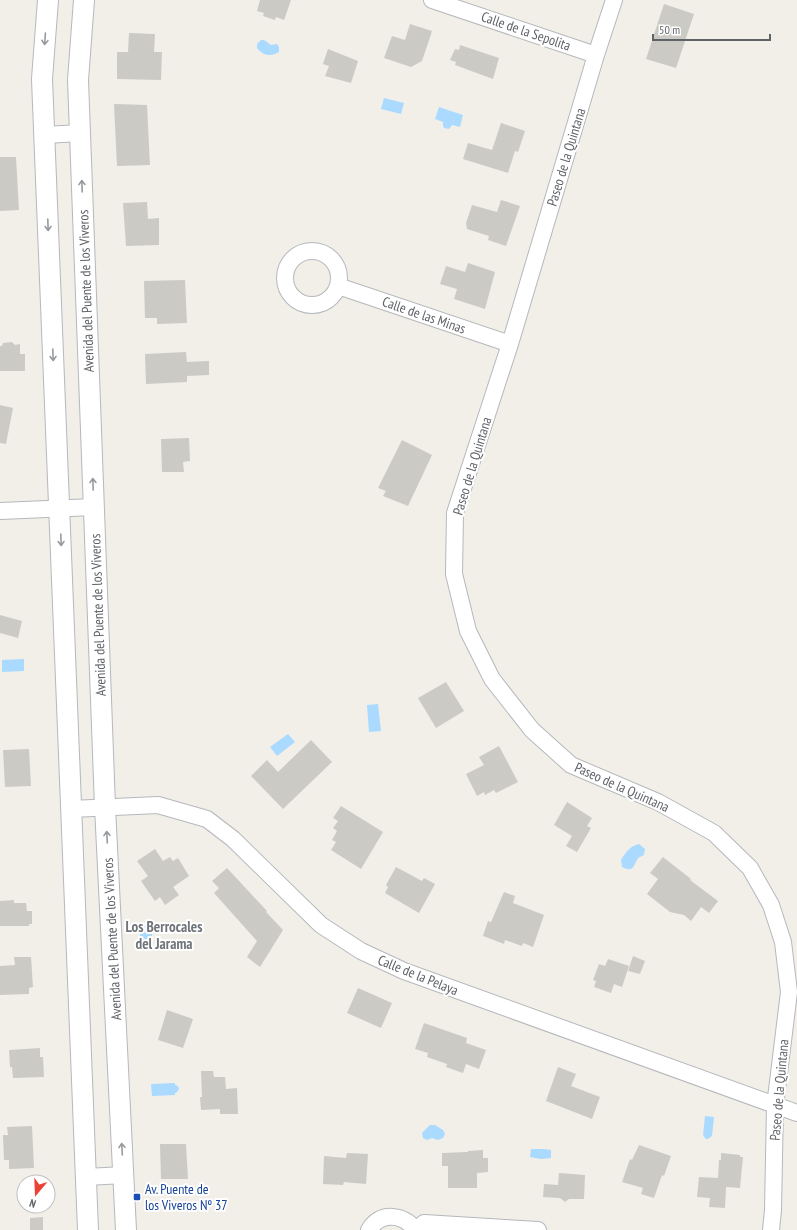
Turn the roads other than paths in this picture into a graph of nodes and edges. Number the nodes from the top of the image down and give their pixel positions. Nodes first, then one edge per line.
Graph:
1 (48, 0) edge
2 (84, 0) edge
3 (432, 0) edge
4 (614, 0) edge
5 (596, 55) junction
6 (80, 133) junction
7 (45, 135) junction
8 (338, 286) dead end
9 (510, 344) junction
10 (94, 507) junction
11 (60, 508) junction
12 (0, 511) edge
13 (105, 807) junction
14 (71, 809) junction
15 (775, 1106) junction
16 (797, 1113) edge
17 (124, 1175) junction
18 (86, 1177) junction
19 (88, 1230) edge
20 (126, 1230) edge
21 (369, 1230) edge
22 (416, 1230) edge
23 (538, 1230) edge
24 (771, 1230) edge

1 -> 7 street
2 - 6 street, Avenida del Puente de los Viveros
3 - 5 street, Calle de la Sepolita
4 - 5 street, Paseo de la Quintana
5 - 9 street, Paseo de la Quintana
6 - 7 street
10 -> 6 street, Avenida del Puente de los Viveros
7 -> 11 street
8 - 9 street, Calle de las Minas
9 - 15 street, Paseo de la Quintana
10 - 11 street
10 - 13 street, Avenida del Puente de los Viveros
11 - 12 street
11 -> 14 street
13 - 14 street, Calle de la Pelaya
13 - 15 street, Calle de la Pelaya
17 -> 13 street, Avenida del Puente de los Viveros
14 - 18 street
15 - 16 street, Calle de la Pelaya
15 - 24 street, Paseo de la Quintana
17 - 18 street
17 - 20 street, Avenida del Puente de los Viveros
18 - 19 street
21 - 22 street
22 - 23 street

